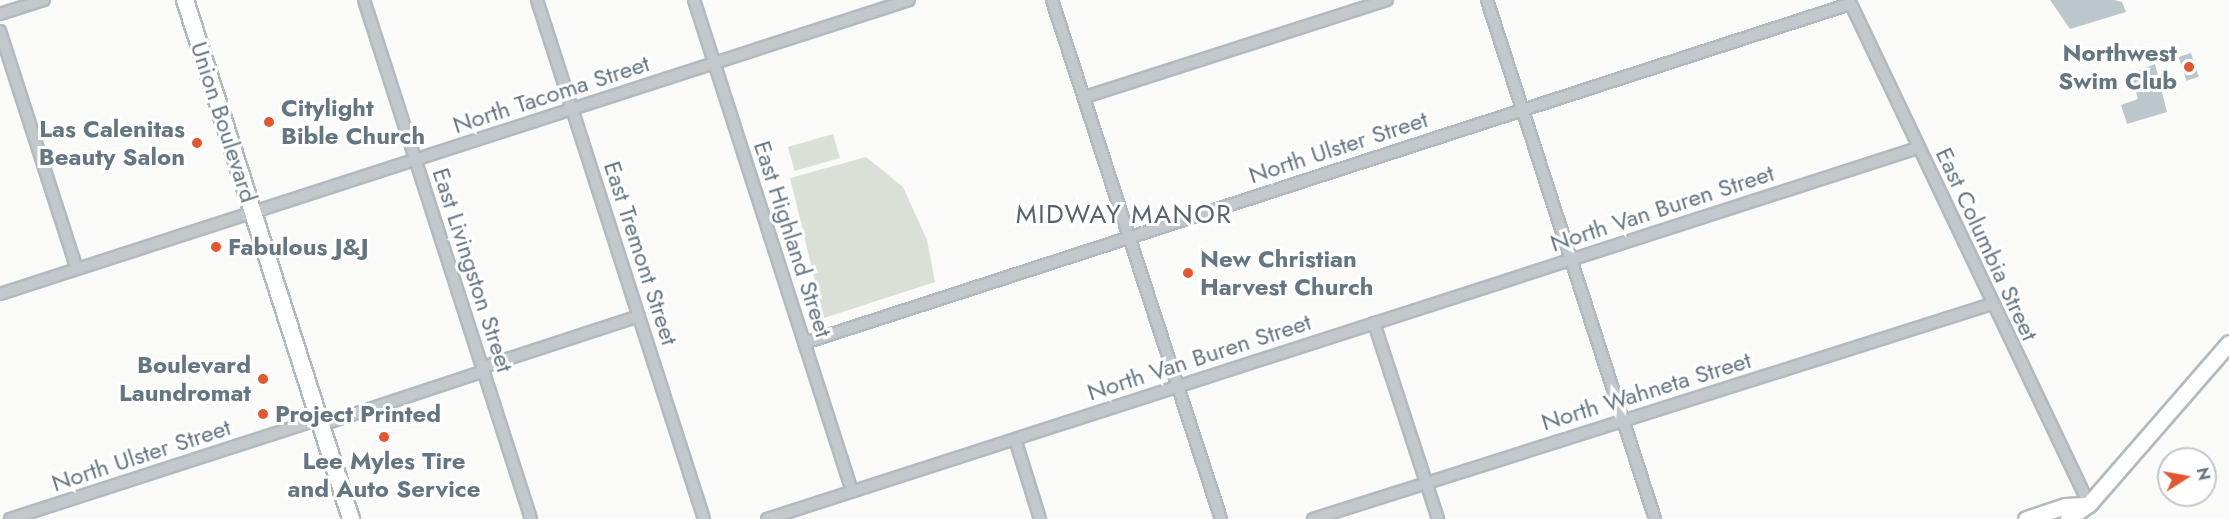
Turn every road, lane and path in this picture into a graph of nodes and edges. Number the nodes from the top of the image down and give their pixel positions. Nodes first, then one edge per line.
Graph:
1 (44, 0) edge
2 (185, 0) edge
3 (364, 0) edge
4 (537, 0) edge
5 (694, 0) edge
6 (909, 0) edge
7 (1052, 0) edge
8 (1387, 0) edge
9 (1487, 0) edge
10 (1849, 2) edge
11 (876, 5) edge
12 (0, 14) edge
13 (0, 31) edge
14 (714, 63) junction
15 (1085, 97) junction
16 (572, 109) junction
17 (1522, 110) junction
18 (1918, 148) junction
19 (415, 160) junction
20 (253, 213) junction
21 (1129, 237) junction
22 (1570, 259) junction
23 (76, 269) junction
24 (0, 294) edge
25 (1992, 304) junction
26 (639, 316) junction
27 (1374, 323) junction
28 (804, 343) junction
29 (2229, 344) edge
30 (483, 369) junction
31 (1177, 386) junction
32 (1623, 420) junction
33 (320, 422) junction
34 (1015, 439) junction
35 (1427, 483) junction
36 (852, 491) junction
37 (2087, 512) edge
38 (10, 519) edge
39 (351, 519) edge
40 (531, 519) edge
41 (704, 519) edge
42 (767, 519) edge
43 (1040, 519) edge
44 (1221, 519) edge
45 (1313, 519) edge
46 (1438, 519) edge
47 (1655, 519) edge
48 (2026, 519) edge
49 (2068, 519) edge

1 - 12 street
2 - 20 main road, Union Boulevard
3 - 19 street, East Livingston Street
4 - 16 street, East Tremont Street
5 - 14 street, East Highland Street
6 - 11 street, North Tacoma Street
7 - 15 street
8 - 15 street
9 - 17 street
10 - 17 street, North Ulster Street
10 - 18 street, East Columbia Street
11 - 14 street, North Tacoma Street
13 - 23 street
14 - 16 street, North Tacoma Street
14 - 28 street, East Highland Street
15 - 21 street
16 - 19 street, North Tacoma Street
16 - 26 street, East Tremont Street
17 - 21 street, North Ulster Street
17 - 22 street
18 - 22 street, North Van Buren Street
18 - 25 street, East Columbia Street
19 - 20 street, North Tacoma Street
19 - 30 street, East Livingston Street
20 - 23 street, North Tacoma Street
20 - 33 main road, Union Boulevard
21 - 28 street, North Ulster Street
21 - 31 street
22 - 27 street, North Van Buren Street
22 - 32 street
23 - 24 street, North Tacoma Street
25 - 32 street, North Wahneta Street
25 - 37 street, East Columbia Street
26 - 30 street, North Ulster Street
26 - 41 street, East Tremont Street
27 - 31 street, North Van Buren Street
27 - 35 street
28 - 36 street, East Highland Street
29 - 37 street
30 - 33 street, North Ulster Street
30 - 40 street, East Livingston Street
31 - 34 street, North Van Buren Street
31 - 44 street
32 - 35 street, North Wahneta Street
32 - 47 street
33 - 38 street, North Ulster Street
33 - 39 main road, Union Boulevard
34 - 36 street, North Van Buren Street
34 - 43 street
35 - 45 street, North Wahneta Street
35 - 46 street
36 - 42 street, North Van Buren Street
37 - 48 street
37 - 49 street

